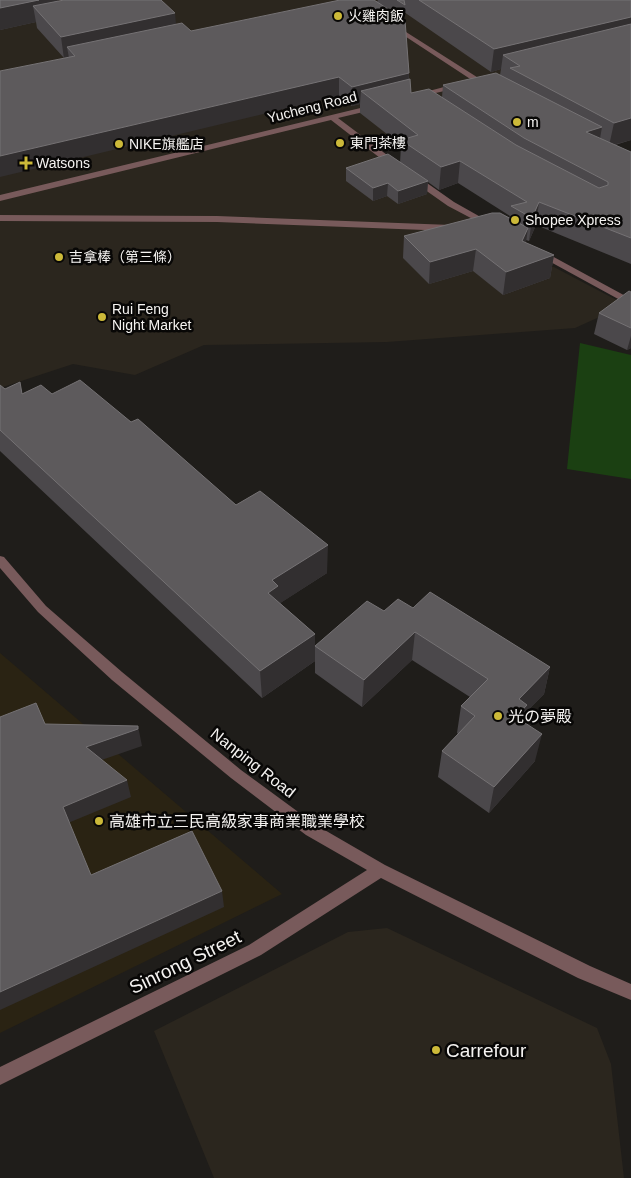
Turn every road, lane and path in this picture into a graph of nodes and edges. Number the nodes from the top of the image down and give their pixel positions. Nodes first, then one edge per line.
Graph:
1 (387, 22) edge
2 (494, 76) edge
3 (476, 80) junction
4 (498, 92) edge
5 (406, 98) edge
6 (388, 103) edge
7 (332, 117) junction
8 (0, 198) edge
9 (0, 218) edge
10 (460, 228) edge
11 (479, 229) edge
12 (532, 248) edge
13 (631, 303) edge
14 (0, 560) edge
15 (380, 870) junction
16 (631, 992) edge
17 (0, 1076) edge

1 - 3 street
2 - 3 street
3 - 4 street
3 - 5 street
6 - 7 street, Yucheng Road
7 - 8 street, Yucheng Road
7 - 11 street
9 - 10 street
12 - 13 street
14 - 15 street, Nanping Road
15 - 16 street, Nanping Road
15 - 17 street, Sinrong Street

